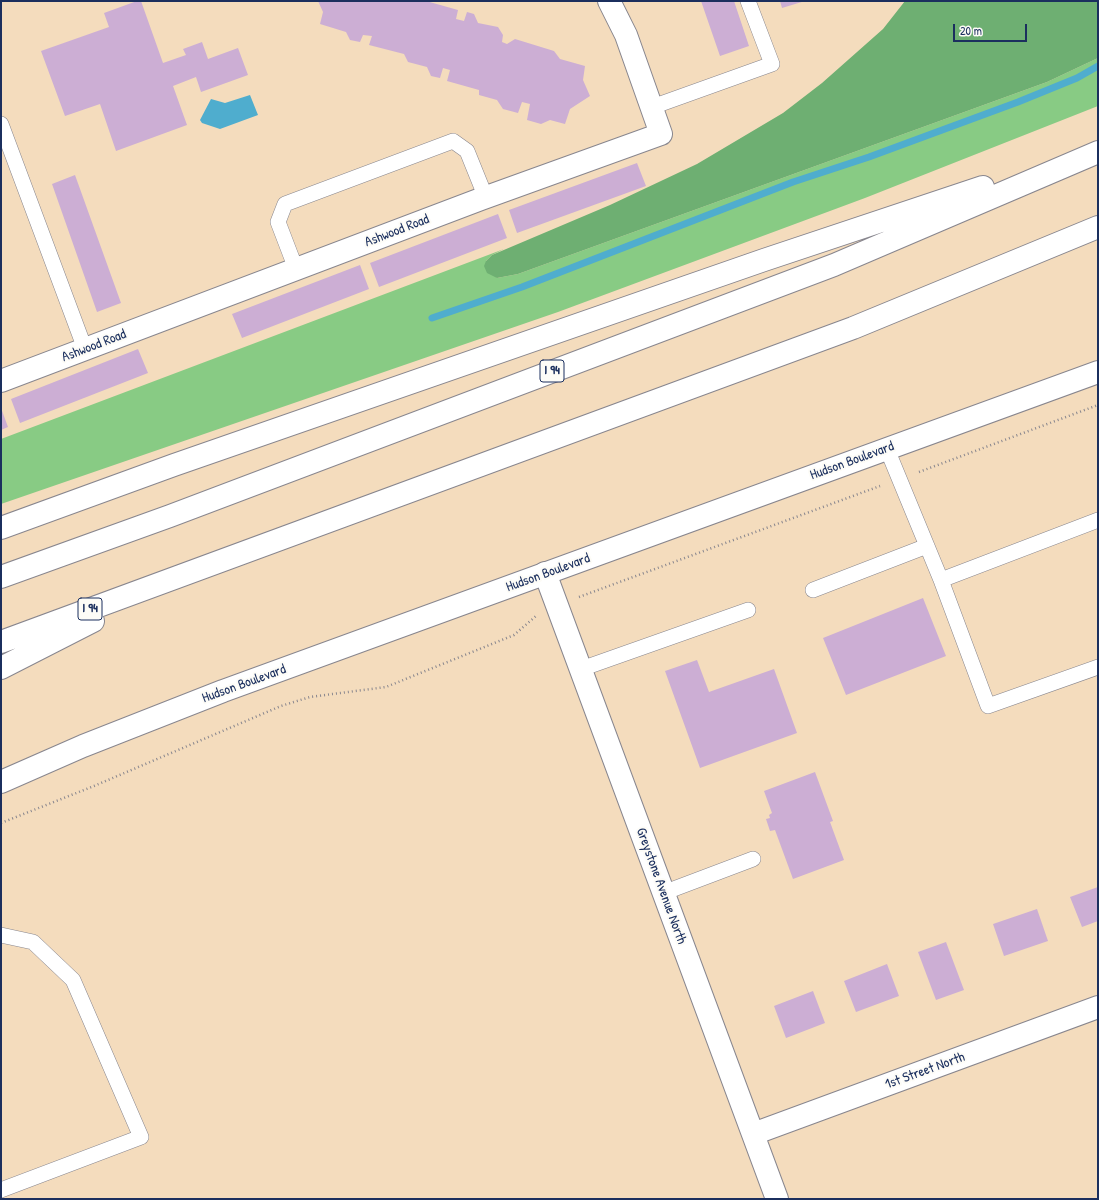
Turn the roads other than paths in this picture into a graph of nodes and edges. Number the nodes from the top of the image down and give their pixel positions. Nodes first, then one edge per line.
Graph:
1 (609, 1) edge
2 (748, 1) edge
3 (652, 107) junction
4 (1, 124) edge
5 (1098, 148) edge
6 (1098, 152) edge
7 (486, 198) junction
8 (1098, 227) edge
9 (296, 269) junction
10 (85, 350) junction
11 (1098, 372) edge
12 (1, 381) edge
13 (887, 449) junction
14 (1098, 520) edge
15 (1, 528) edge
16 (927, 546) junction
17 (545, 574) junction
18 (179, 576) junction
19 (1, 577) edge
20 (941, 580) junction
21 (813, 590) dead end
22 (748, 610) dead end
23 (1, 642) edge
24 (1098, 667) edge
25 (1, 668) edge
26 (581, 668) junction
27 (1, 782) edge
28 (753, 859) dead end
29 (663, 893) junction
30 (1, 935) edge
31 (1098, 1007) edge
32 (753, 1134) junction
33 (1, 1190) edge
34 (777, 1199) edge

1 - 3 main road, Ashwood Road
2 - 3 lane
3 - 7 main road, Ashwood Road
4 - 10 lane
5 - 15 main road
6 - 19 main road, I 94
7 - 9 main road, Ashwood Road
7 - 9 lane
8 - 18 main road, I 94
9 - 10 main road, Ashwood Road
10 - 12 main road, Ashwood Road
11 - 13 main road, Hudson Boulevard
13 - 16 lane
13 - 17 main road, Hudson Boulevard
14 - 20 lane
16 - 20 lane
16 - 21 lane
17 - 26 main road, Greystone Avenue North
17 - 27 main road, Hudson Boulevard
18 - 23 main road, I 94
18 - 25 main road
20 - 24 lane
22 - 26 lane
26 - 29 main road, Greystone Avenue North
28 - 29 lane
29 - 32 main road, Greystone Avenue North
30 - 33 lane
31 - 32 main road, 1st Street North
32 - 34 main road, Greystone Avenue North

